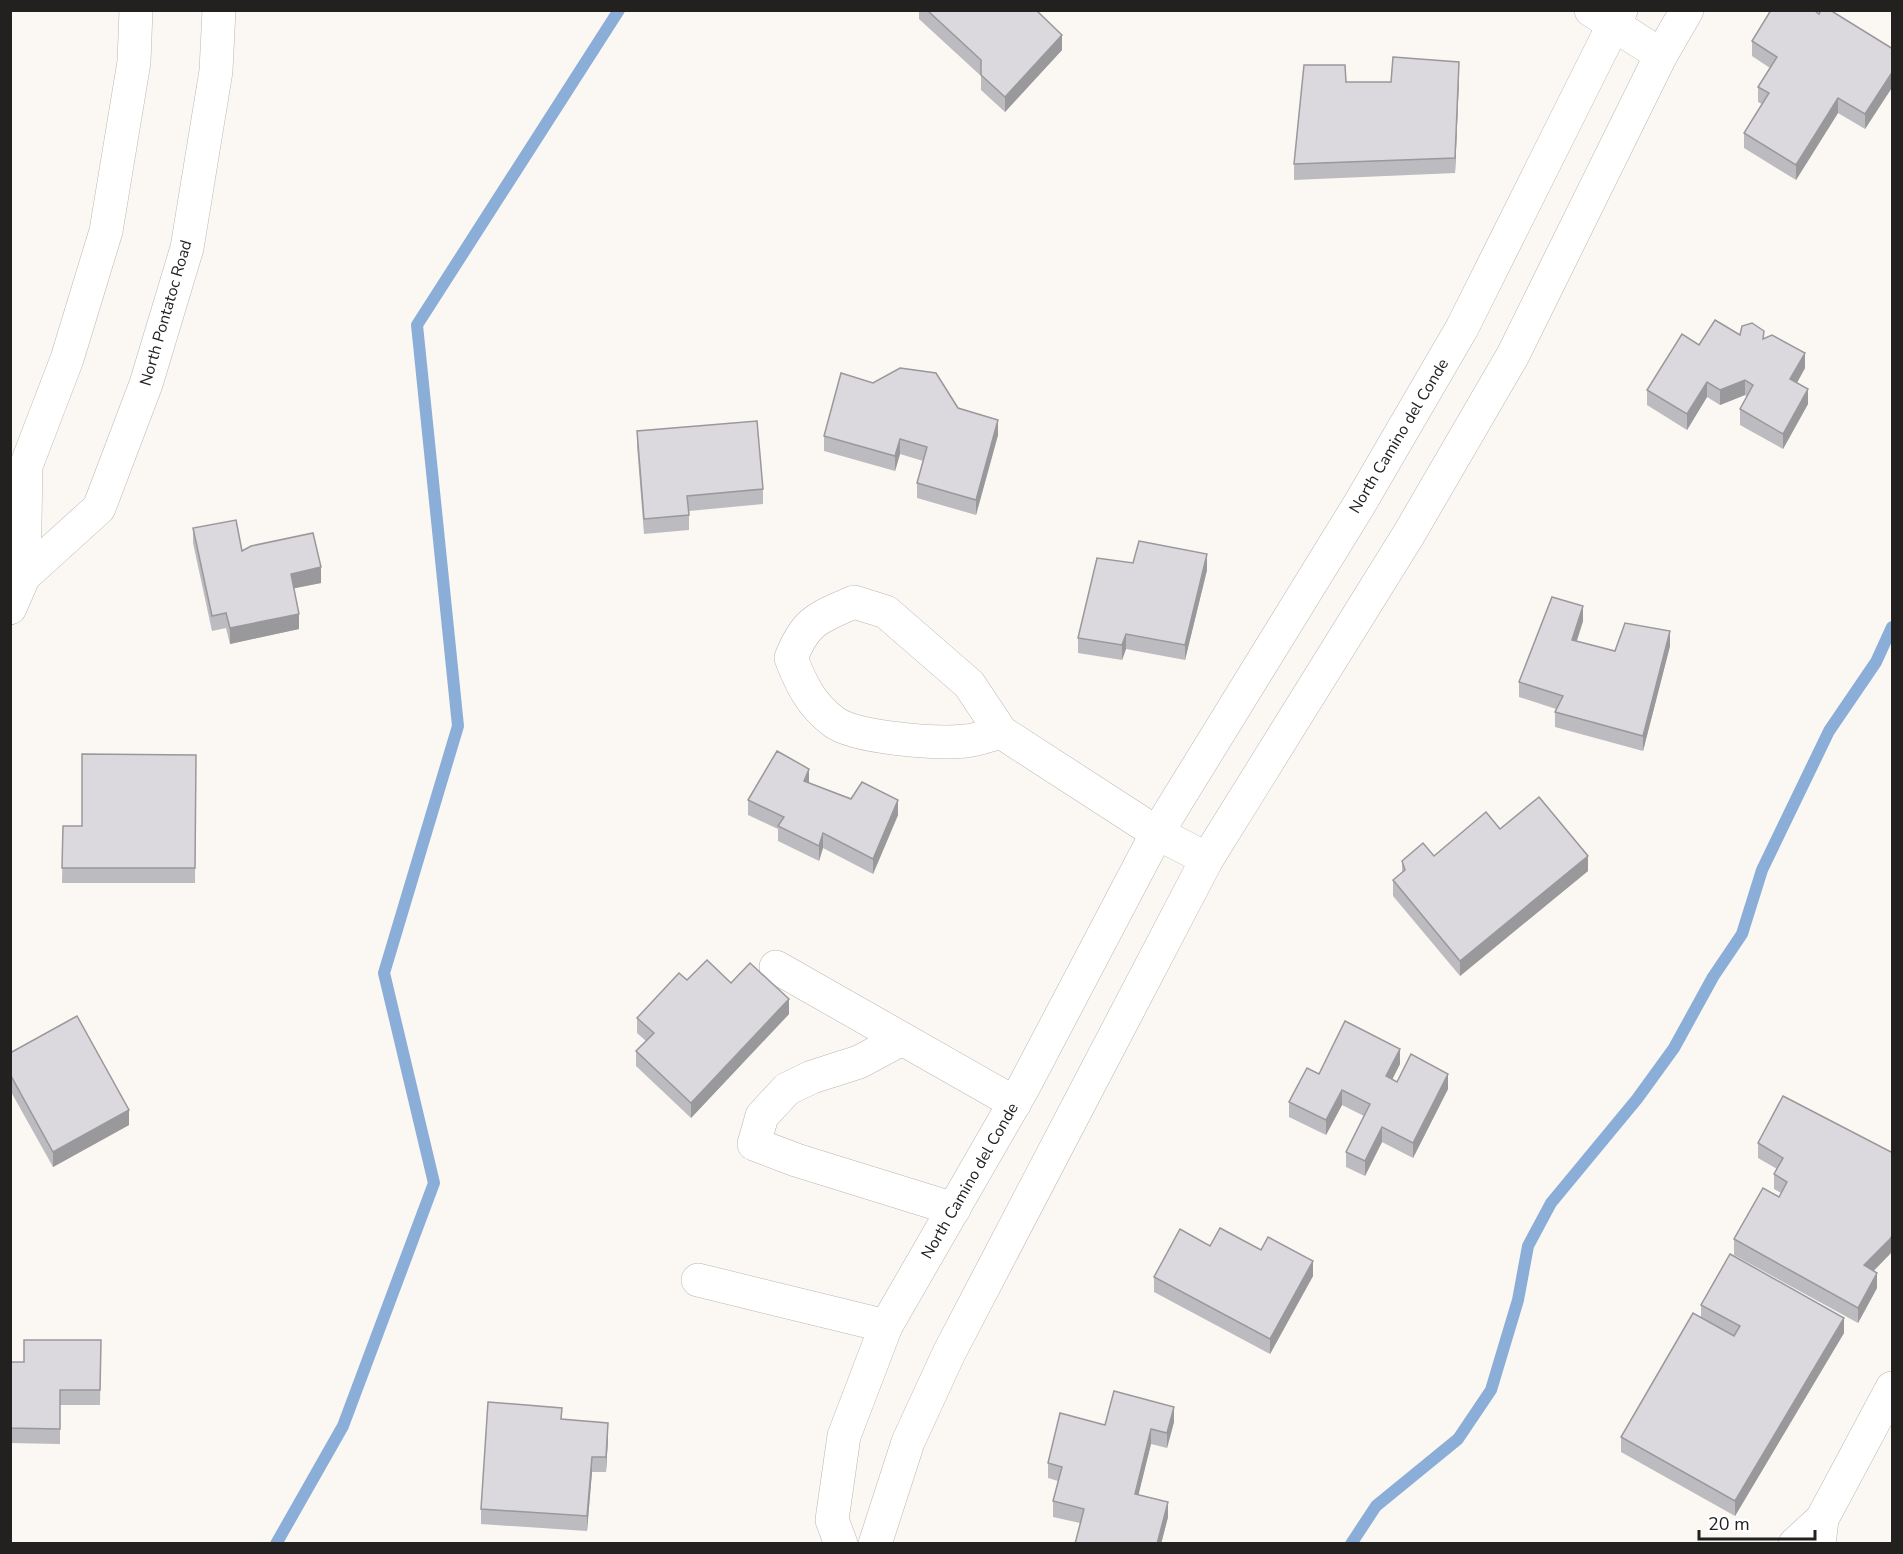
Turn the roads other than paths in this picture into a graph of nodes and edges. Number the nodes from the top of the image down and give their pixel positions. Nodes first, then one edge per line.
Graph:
1 (136, 10) edge
2 (219, 10) edge
3 (1687, 10) edge
4 (1608, 15) edge
5 (1661, 55) junction
6 (24, 576) junction
7 (10, 608) edge
8 (1001, 732) junction
9 (1157, 832) junction
10 (1207, 859) junction
11 (776, 966) dead end
12 (902, 1038) junction
13 (1015, 1103) junction
14 (954, 1209) junction
15 (698, 1280) dead end
16 (886, 1326) junction
17 (1893, 1388) edge
18 (1821, 1531) edge
19 (841, 1544) edge
20 (875, 1544) edge
21 (1795, 1544) edge

1 - 6 street, North Pontatoc Road
2 - 6 street, North Pontatoc Road
3 - 5 street
4 - 5 street, North Camino del Conde
4 - 9 street, North Camino del Conde
5 - 10 street
6 - 7 street, North Pontatoc Road
8 - 8 street
8 - 9 street
9 - 10 street
9 - 13 street, North Camino del Conde
10 - 20 street
11 - 12 street
12 - 13 street
12 - 14 street
13 - 14 street, North Camino del Conde
14 - 16 street, North Camino del Conde
15 - 16 street
16 - 19 street, North Camino del Conde
17 - 18 street
18 - 21 street

